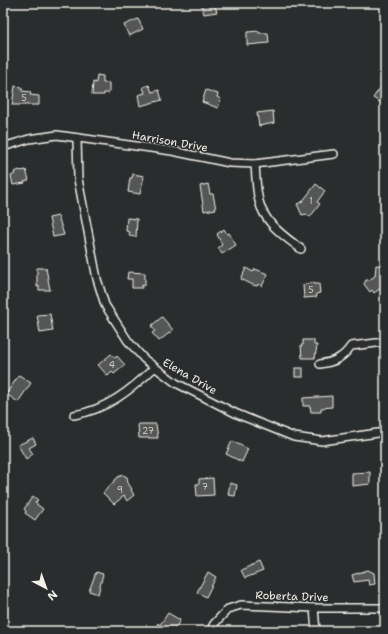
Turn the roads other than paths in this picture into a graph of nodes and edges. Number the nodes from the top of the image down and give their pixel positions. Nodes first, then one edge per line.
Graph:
1 (77, 138) junction
2 (3, 147) edge
3 (334, 154) dead end
4 (255, 164) junction
5 (301, 248) dead end
6 (385, 342) edge
7 (320, 364) dead end
8 (154, 368) junction
9 (74, 416) dead end
10 (385, 432) edge
11 (314, 608) junction
12 (385, 608) edge
13 (210, 631) edge
14 (316, 631) edge

1 - 2 street, Harrison Drive
1 - 4 street, Harrison Drive
1 - 8 street, Elena Drive
3 - 4 street, Harrison Drive
4 - 5 street
6 - 7 street
8 - 9 street
8 - 10 street, Elena Drive
11 - 12 street, Roberta Drive
11 - 13 street, Roberta Drive
11 - 14 street

